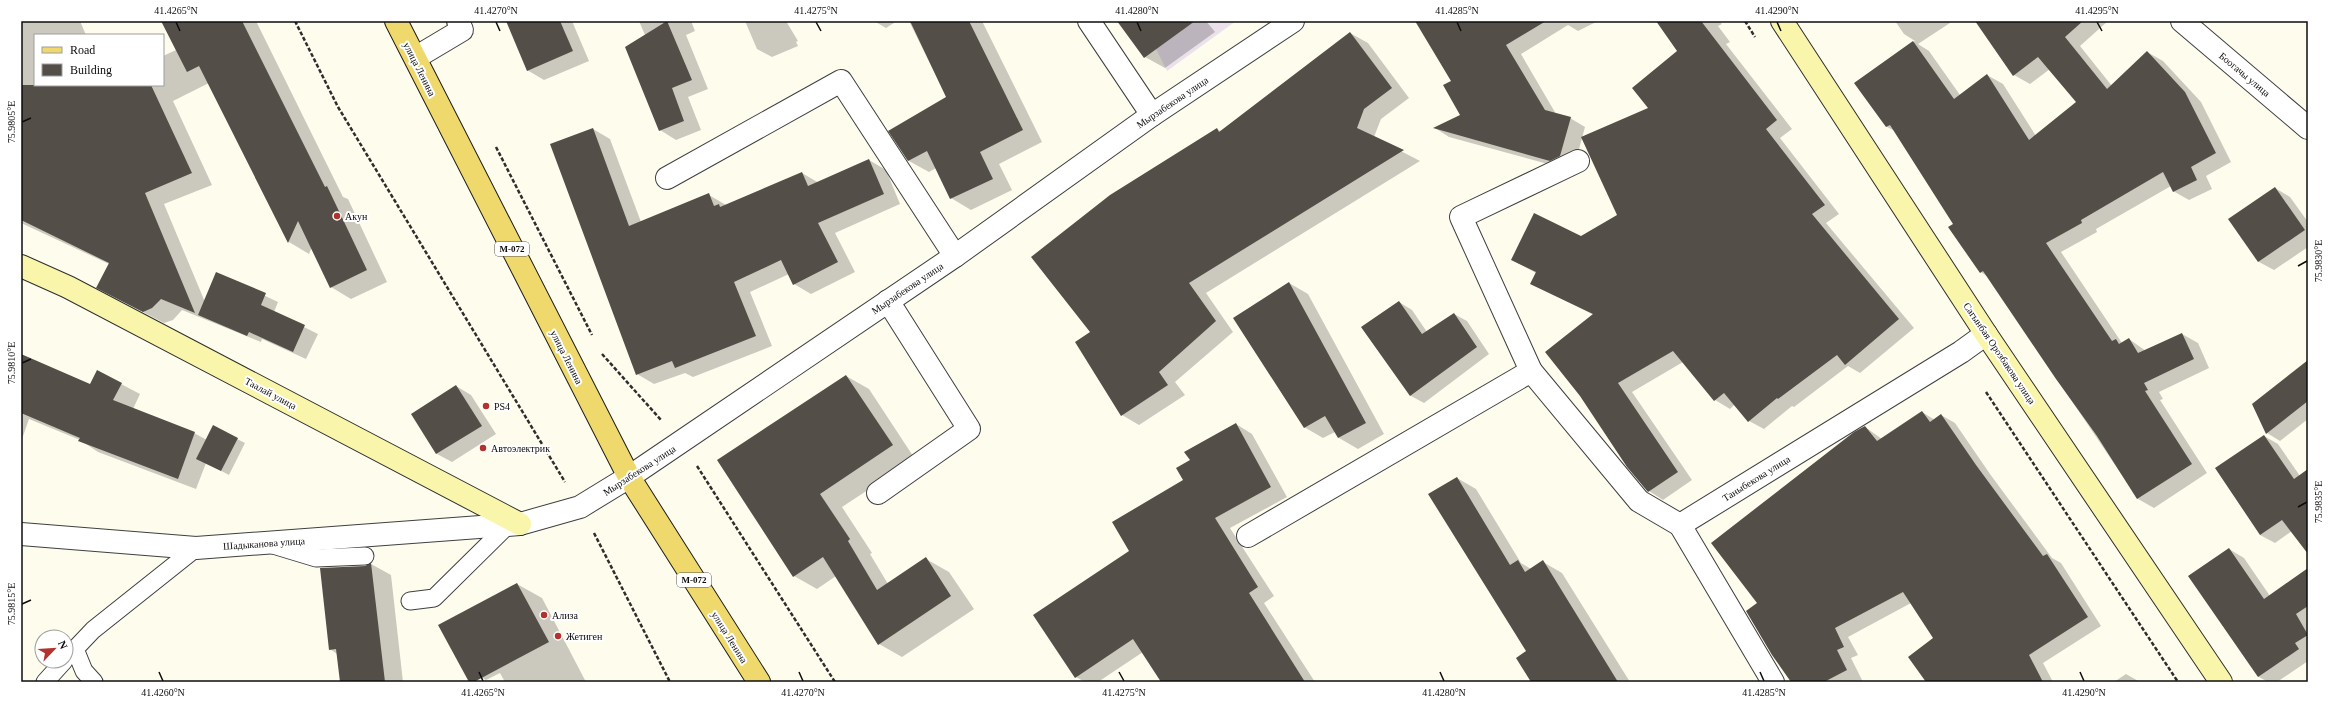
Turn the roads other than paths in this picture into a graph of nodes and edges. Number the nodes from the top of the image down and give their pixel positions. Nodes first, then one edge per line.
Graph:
1 (396, 21) edge
2 (458, 21) edge
3 (1089, 21) edge
4 (1292, 21) edge
5 (1782, 21) edge
6 (2182, 21) edge
7 (420, 55) dead end
8 (1152, 115) junction
9 (2308, 128) edge
10 (1578, 161) dead end
11 (667, 178) dead end
12 (955, 256) junction
13 (21, 266) edge
14 (888, 301) junction
15 (1986, 334) junction
16 (1531, 371) junction
17 (629, 477) junction
18 (878, 493) dead end
19 (514, 524) junction
20 (1680, 525) junction
21 (21, 534) edge
22 (1248, 536) dead end
23 (265, 543) junction
24 (196, 548) junction
25 (365, 556) dead end
26 (410, 601) dead end
27 (74, 650) edge
28 (74, 662) edge
29 (56, 669) edge
30 (45, 682) edge
31 (94, 682) edge
32 (759, 682) edge
33 (1773, 682) edge
34 (2221, 682) edge

1 - 17 main road, улица Ленина / М-072
2 - 7 street
3 - 8 street
4 - 8 street, Мырзабекова улица
5 - 15 street, Сагынбая Орозбакова улица
6 - 9 street, Боогачы улица
8 - 12 street, Мырзабекова улица
10 - 16 street
11 - 12 street
12 - 14 street, Мырзабекова улица
13 - 19 street, Таалай улица
14 - 17 street, Мырзабекова улица
14 - 18 street
15 - 20 street, Таныбекова улица
15 - 34 street, Сагынбая Орозбакова улица
16 - 20 street
16 - 22 street
17 - 19 street, Мырзабекова улица
17 - 32 main road, улица Ленина / М-072
19 - 23 street, Шадыканова улица
19 - 26 lane
20 - 33 street
21 - 24 street, Шадыканова улица
23 - 24 street, Шадыканова улица
23 - 25 lane
24 - 27 lane
28 - 31 lane
29 - 30 lane

